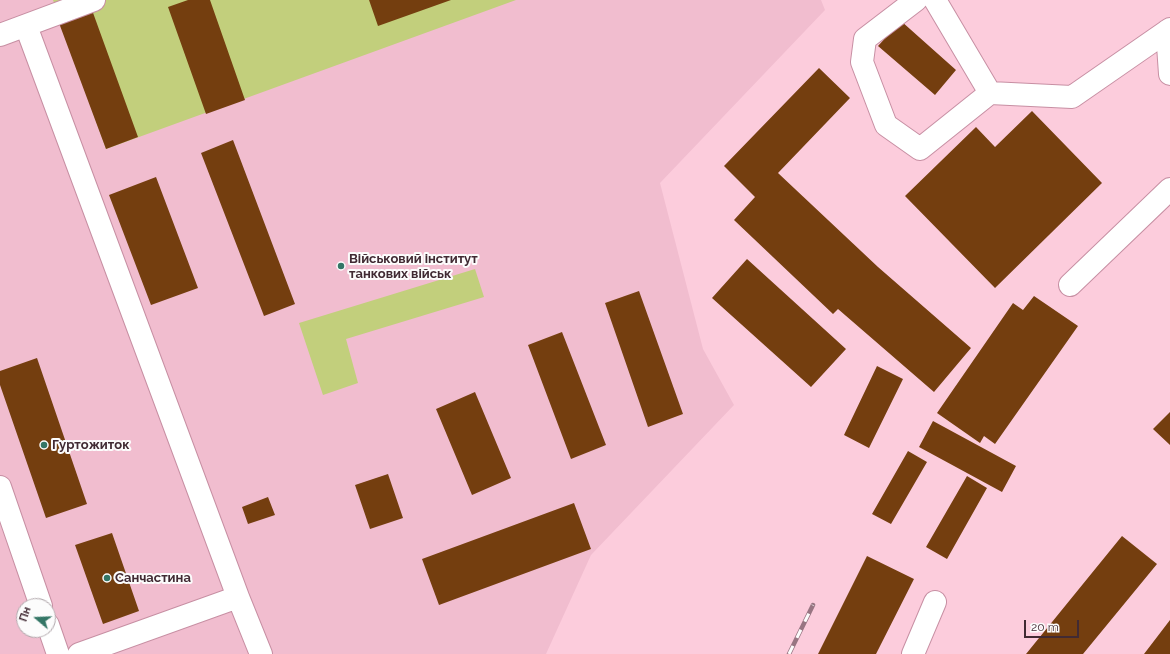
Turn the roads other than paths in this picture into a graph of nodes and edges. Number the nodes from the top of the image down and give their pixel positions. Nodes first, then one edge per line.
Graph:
1 (94, 0) edge
2 (916, 0) edge
3 (935, 0) edge
4 (26, 26) junction
5 (1169, 30) edge
6 (0, 35) edge
7 (1170, 74) edge
8 (990, 93) junction
9 (1170, 189) edge
10 (1070, 285) dead end
11 (0, 487) edge
12 (238, 597) junction
13 (38, 598) edge
14 (935, 602) dead end
15 (52, 638) edge
16 (58, 654) edge
17 (79, 654) edge
18 (261, 654) edge
19 (913, 654) edge

1 - 4 lane
2 - 8 lane
3 - 8 lane
4 - 6 lane
4 - 12 lane
5 - 7 lane
5 - 8 lane
9 - 10 lane
11 - 13 lane
12 - 17 lane
12 - 18 lane
14 - 19 lane
15 - 16 lane

